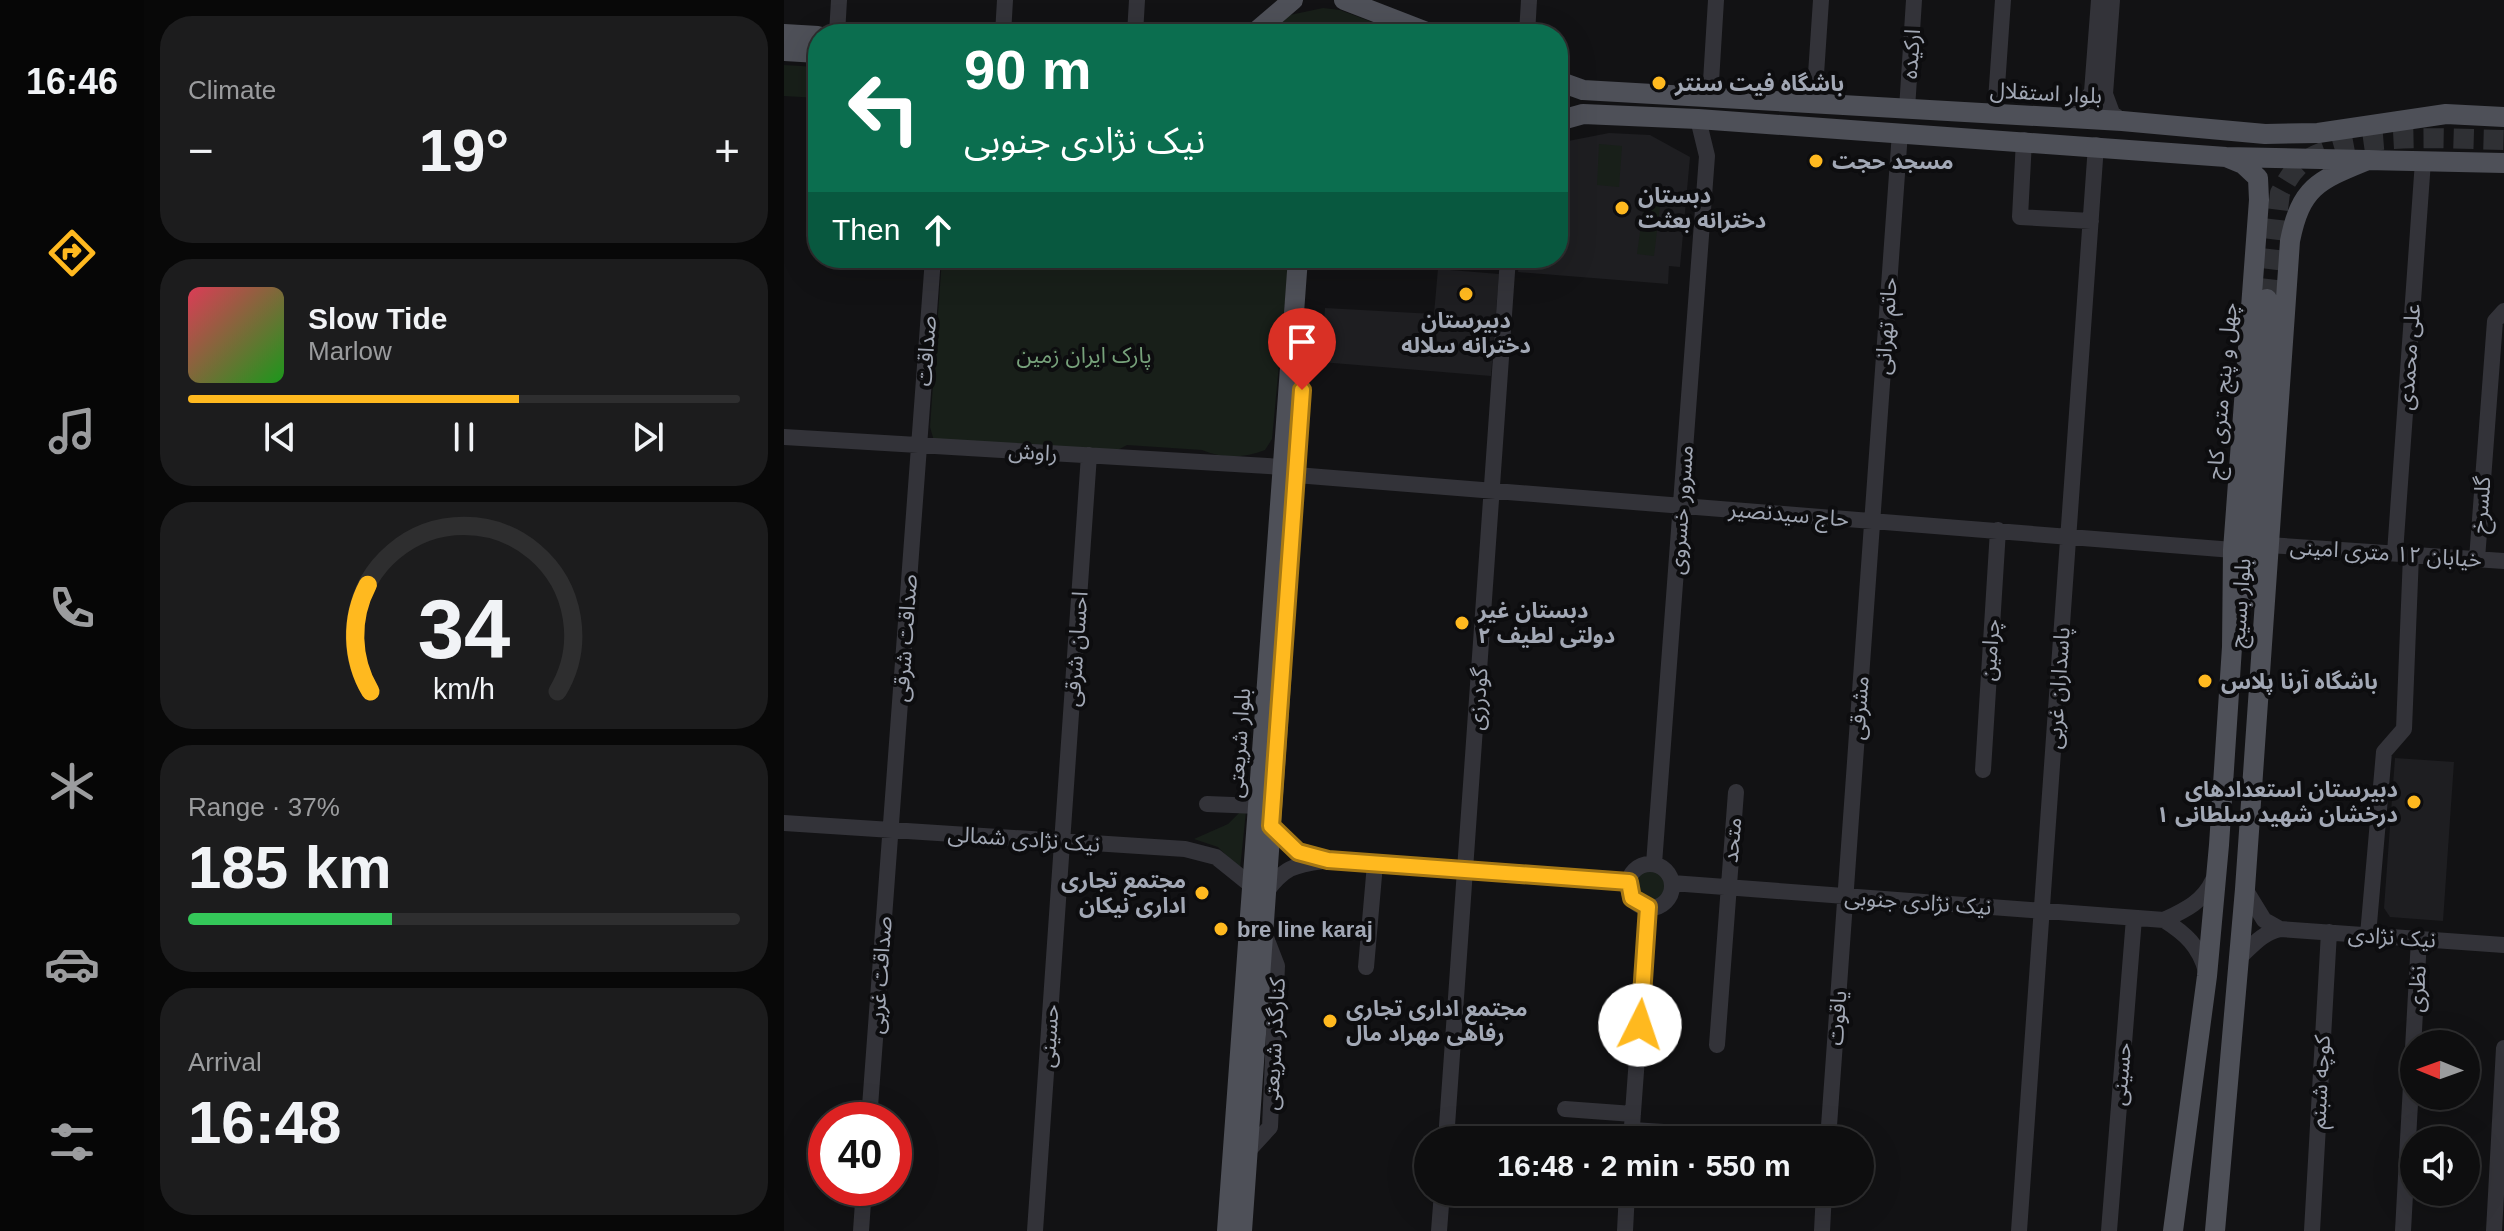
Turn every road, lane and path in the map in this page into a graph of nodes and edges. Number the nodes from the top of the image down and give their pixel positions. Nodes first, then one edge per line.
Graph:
1 (839, 0) edge
2 (1005, 0) edge
3 (1137, 0) edge
4 (1293, 0) edge
5 (1344, 0) edge
6 (1529, 0) edge
7 (1716, 0) edge
8 (1821, 0) edge
9 (1914, 0) edge
10 (2003, 0) edge
11 (2099, 0) edge
12 (2112, 0) edge
13 (838, 24) edge
14 (1004, 24) edge
15 (1136, 24) edge
16 (1264, 24) edge
17 (1406, 24) edge
18 (1528, 24) edge
19 (784, 34) edge
20 (808, 35) edge
21 (784, 51) edge
22 (808, 52) edge
23 (1568, 86) edge
24 (2098, 93) junction
25 (1710, 98) junction
26 (1814, 104) junction
27 (1907, 109) junction
28 (1995, 115) junction
29 (2504, 117) edge
30 (1568, 118) edge
31 (1698, 119) junction
32 (2062, 119) junction
33 (1724, 121) junction
34 (2122, 121) junction
35 (1900, 132) junction
36 (2024, 140) junction
37 (2096, 145) junction
38 (1707, 156) junction
39 (2226, 157) junction
40 (2368, 160) junction
41 (2423, 161) junction
42 (2504, 163) edge
43 (2091, 221) junction
44 (932, 268) edge
45 (1298, 268) edge
46 (1311, 268) edge
47 (1507, 268) edge
48 (2269, 297) junction
49 (2504, 311) edge
50 (784, 437) edge
51 (919, 445) junction
52 (1089, 455) junction
53 (1290, 471) junction
54 (1492, 490) junction
55 (1681, 505) junction
56 (1872, 520) junction
57 (1998, 530) junction
58 (2068, 536) junction
59 (2268, 545) junction
60 (2233, 550) junction
61 (2403, 554) junction
62 (2477, 559) junction
63 (2504, 561) edge
64 (2232, 647) junction
65 (1983, 770) dead end
66 (1736, 792) dead end
67 (1207, 804) dead end
68 (1258, 806) junction
69 (784, 823) edge
70 (1271, 826) junction
71 (891, 830) junction
72 (1062, 842) junction
73 (1328, 860) junction
74 (1375, 864) junction
75 (1654, 864) junction
76 (1466, 870) junction
77 (2216, 873) junction
78 (1629, 882) junction
79 (1672, 883) junction
80 (1728, 887) junction
81 (1259, 889) junction
82 (2245, 889) junction
83 (1845, 896) junction
84 (1648, 907) junction
85 (2042, 911) junction
86 (2134, 918) junction
87 (2164, 920) junction
88 (2280, 929) junction
89 (2329, 932) junction
90 (2368, 935) junction
91 (2419, 939) junction
92 (2504, 945) edge
93 (2239, 958) junction
94 (1366, 967) dead end
95 (2207, 976) junction
96 (1717, 1045) dead end
97 (2504, 1048) edge
98 (870, 1102) edge
99 (1565, 1109) dead end
100 (1447, 1126) edge
101 (1625, 1126) edge
102 (1632, 1126) edge
103 (1829, 1126) edge
104 (863, 1206) edge
105 (1441, 1206) edge
106 (1626, 1206) edge
107 (1823, 1206) edge
108 (861, 1231) edge
109 (1035, 1231) edge
110 (1227, 1231) edge
111 (1242, 1231) edge
112 (1254, 1231) edge
113 (1439, 1231) edge
114 (1625, 1231) edge
115 (1822, 1231) edge
116 (2019, 1231) edge
117 (2109, 1231) edge
118 (2173, 1231) edge
119 (2215, 1231) edge
120 (2312, 1231) edge
121 (2403, 1231) edge
122 (2494, 1231) edge

1 - 13 street
2 - 14 street
3 - 15 street
4 - 16 main road
5 - 17 main road
6 - 18 street
7 - 25 street
8 - 26 street
9 - 27 street, ارکیده
10 - 28 street
11 - 24 street
12 - 24 street
19 - 20 main road
21 - 22 main road
23 - 25 main road, بلوار استقلال
24 - 32 street
24 - 34 street
25 - 26 main road, بلوار استقلال
26 - 27 main road, بلوار استقلال
27 - 28 main road, بلوار استقلال
28 - 32 main road, بلوار استقلال
29 - 34 main road, بلوار استقلال
30 - 31 main road
31 - 33 main road
31 - 38 street
32 - 34 main road, بلوار استقلال
33 - 35 main road
33 - 38 street
35 - 36 main road
35 - 56 street, حاتم تهرانی
36 - 37 main road
36 - 43 street
37 - 39 main road
37 - 43 street, پاسداران غربی
38 - 55 street, مسرور خسروی
39 - 40 main road
39 - 48 main road, چهل و پنج متری کاج
40 - 41 main road
40 - 48 main road, بلوار بسیج
41 - 42 main road
41 - 61 street, علی محمدی
43 - 58 street, پاسداران غربی
44 - 51 street, صداقت
45 - 53 main road, بلوار شریعتی
46 - 53 main road, بلوار شریعتی
47 - 54 street, گودرزی
48 - 59 main road, بلوار بسیج
48 - 60 main road, چهل و پنج متری کاج
48 - 64 main road
49 - 62 street, گلسرخ
50 - 51 street, راوش
51 - 52 street, راوش
51 - 71 street, صداقت شرقی
52 - 53 street, راوش
52 - 72 street, احسان شرقی
53 - 54 street, حاج سیدنصیر
53 - 68 main road, بلوار شریعتی
53 - 70 main road, بلوار شریعتی
54 - 55 street, حاج سیدنصیر
54 - 76 street, گودرزی
55 - 56 street, حاج سیدنصیر
55 - 75 street, مسرور خسروی
56 - 57 street, حاج سیدنصیر
56 - 83 street, مشرقی
57 - 58 street, حاج سیدنصیر
57 - 65 street, چرامین
58 - 60 street, حاج سیدنصیر
58 - 85 street, پاسداران غربی
59 - 61 street, خیابان ۱۲ متری امینی
59 - 82 main road, بلوار بسیج
60 - 64 main road, چهل و پنج متری کاج
61 - 62 street, خیابان ۱۲ متری امینی
61 - 90 street, علی محمدی
62 - 63 street, خیابان ۱۲ متری امینی
64 - 77 main road, بلوار بسیج
66 - 80 street, متحد
67 - 68 street
68 - 81 main road, بلوار شریعتی
69 - 71 street, نیک نژادی شمالی
70 - 73 street
70 - 81 main road, بلوار شریعتی
71 - 72 street, نیک نژادی شمالی
71 - 98 street, صداقت غربی
72 - 81 street, نیک نژادی شمالی
72 - 109 street, حسینی
73 - 74 street
73 - 81 street
74 - 76 street
74 - 94 street
75 - 78 street
75 - 79 street
76 - 78 street
76 - 100 street, گودرزی
77 - 87 street
77 - 95 main road, بلوار بسیج
78 - 84 street
79 - 80 street, نیک نژادی جنوبی
79 - 84 street
80 - 83 street, نیک نژادی جنوبی
80 - 96 street, متحد
81 - 110 main road, بلوار شریعتی
81 - 111 main road, بلوار شریعتی
82 - 88 street
82 - 93 main road, بلوار بسیج
83 - 85 street, نیک نژادی جنوبی
83 - 103 street, یاقوت
84 - 102 street
85 - 86 street, نیک نژادی جنوبی
85 - 116 street, پاسداران غربی
86 - 87 street, نیک نژادی جنوبی
86 - 117 street, حسینی
87 - 95 street
88 - 89 street, نیک نژادی
88 - 93 street
89 - 90 street, نیک نژادی
89 - 120 street, کوچه شبنم
90 - 91 street, نیک نژادی
91 - 92 street, نیک نژادی
91 - 121 street, نظری
93 - 119 main road, بلوار بسیج
95 - 118 main road, بلوار بسیج
97 - 122 street
99 - 101 street
104 - 108 street
105 - 113 street
106 - 114 street
107 - 115 street
111 - 112 street

